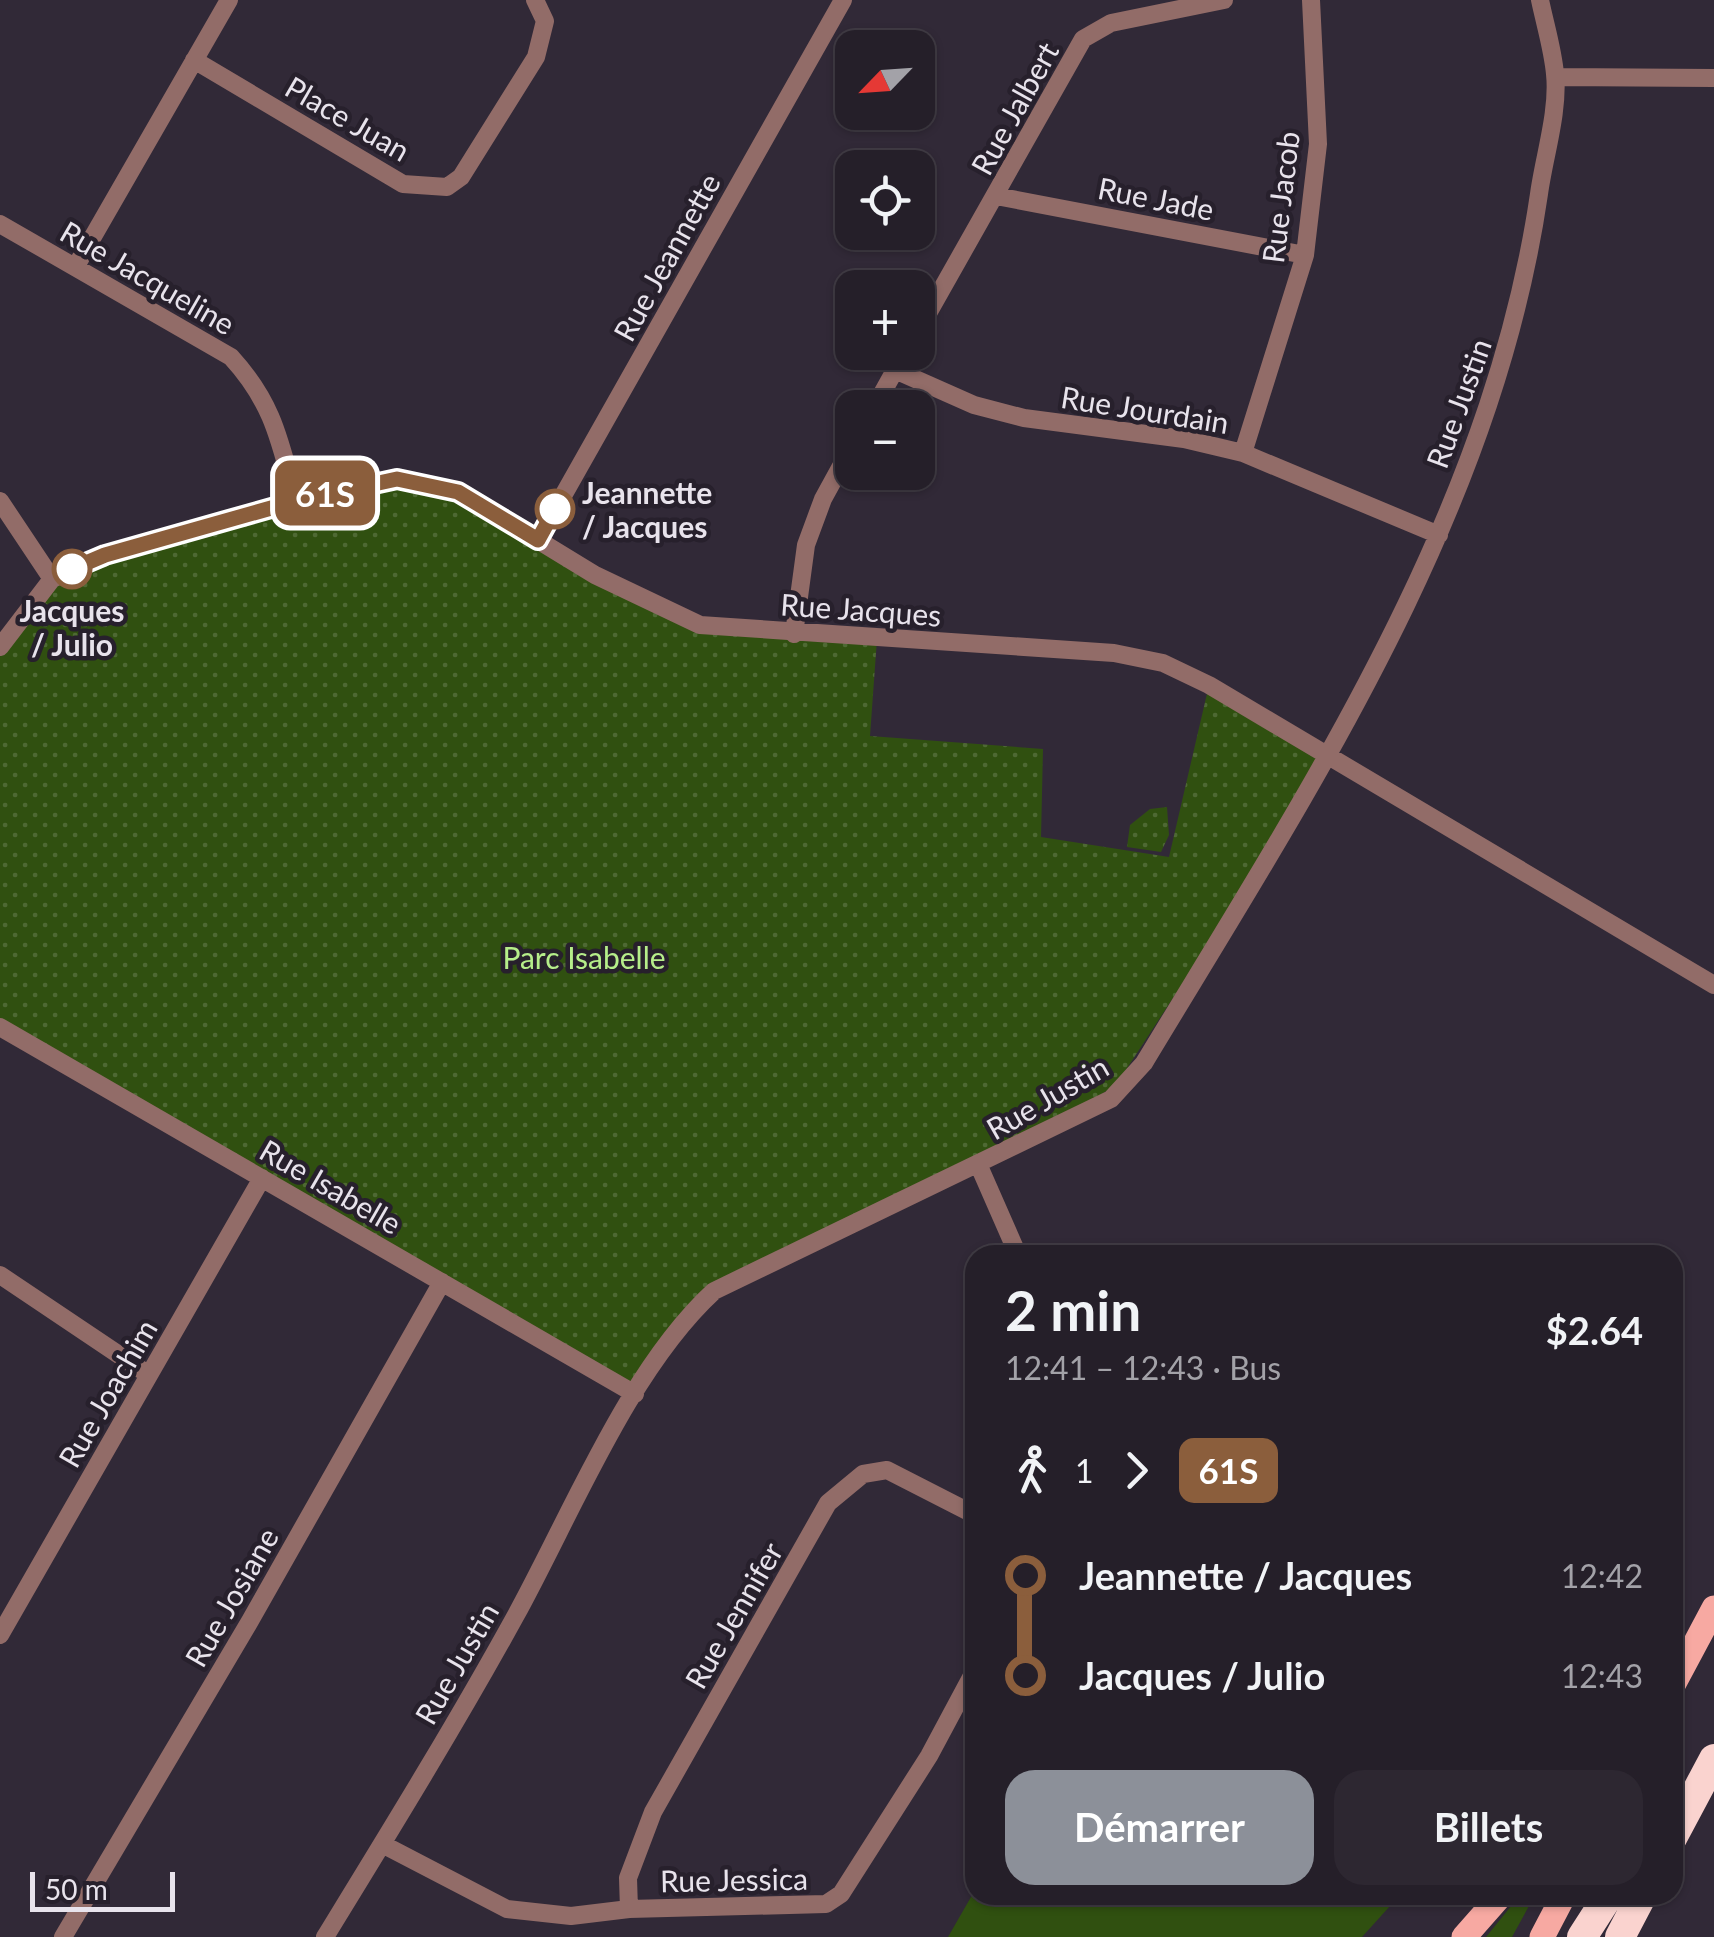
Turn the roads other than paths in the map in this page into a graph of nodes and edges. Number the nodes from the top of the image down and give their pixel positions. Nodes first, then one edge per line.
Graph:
1 (229, 0) edge
2 (536, 0) edge
3 (843, 0) edge
4 (1224, 0) edge
5 (1310, 0) edge
6 (1540, 0) edge
7 (194, 60) junction
8 (1556, 78) junction
9 (1714, 78) edge
10 (996, 196) junction
11 (0, 224) edge
12 (1305, 254) junction
13 (76, 266) junction
14 (935, 302) edge
15 (895, 370) joint
16 (884, 390) edge
17 (1243, 454) junction
18 (835, 476) edge
19 (0, 501) edge
20 (296, 501) junction
21 (1438, 535) junction
22 (538, 540) junction
23 (52, 578) junction
24 (794, 634) junction
25 (0, 647) edge
26 (1330, 758) junction
27 (1714, 986) edge
28 (0, 1027) edge
29 (978, 1166) junction
30 (262, 1178) junction
31 (1014, 1245) edge
32 (0, 1275) edge
33 (442, 1282) junction
34 (149, 1375) junction
35 (635, 1394) junction
36 (965, 1510) edge
37 (1714, 1594) edge
38 (1714, 1608) edge
39 (0, 1635) edge
40 (1683, 1639) edge
41 (1683, 1666) edge
42 (965, 1689) edge
43 (1714, 1732) edge
44 (1714, 1759) edge
45 (1683, 1779) edge
46 (1683, 1817) edge
47 (382, 1844) junction
48 (1492, 1905) edge
49 (1559, 1905) edge
50 (1603, 1905) edge
51 (1637, 1905) edge
52 (629, 1909) junction
53 (63, 1937) edge
54 (325, 1937) edge
55 (1464, 1937) edge
56 (1542, 1937) edge
57 (1582, 1937) edge
58 (1620, 1937) edge

1 - 7 street
2 - 7 street, Place Juan
3 - 22 street, Rue Jeannette
4 - 10 street, Rue Jalbert
5 - 12 street, Rue Jacob
6 - 8 street, Rue Justin
7 - 13 street
8 - 9 street
8 - 21 street, Rue Justin
10 - 12 street, Rue Jade
10 - 14 street, Rue Jalbert
11 - 13 street, Rue Jacqueline
12 - 17 street, Rue Jacob
13 - 20 street, Rue Jacqueline
15 - 16 street
15 - 17 street, Rue Jourdain
17 - 21 street, Rue Jourdain
18 - 24 street
19 - 23 street
20 - 22 street, Rue Jacques
20 - 23 street, Rue Jacques
21 - 26 street, Rue Justin
22 - 24 street, Rue Jacques
23 - 25 street, Rue Jacques
24 - 26 street, Rue Jacques
26 - 27 street, Rue Jacques
26 - 29 street, Rue Justin
28 - 30 street, Rue Isabelle
29 - 31 street
29 - 35 street, Rue Justin
30 - 33 street, Rue Isabelle
30 - 34 street, Rue Joachim
32 - 34 street
33 - 35 street, Rue Isabelle
33 - 53 street, Rue Josiane
34 - 39 street, Rue Joachim
35 - 47 street, Rue Justin
36 - 52 street, Rue Jennifer
37 - 40 main road
38 - 41 main road
42 - 52 street, Rue Jessica
43 - 45 highway
44 - 46 highway
47 - 52 street, Rue Jessica
47 - 54 street, Rue Justin
48 - 55 main road
49 - 56 main road
50 - 57 highway
51 - 58 highway

